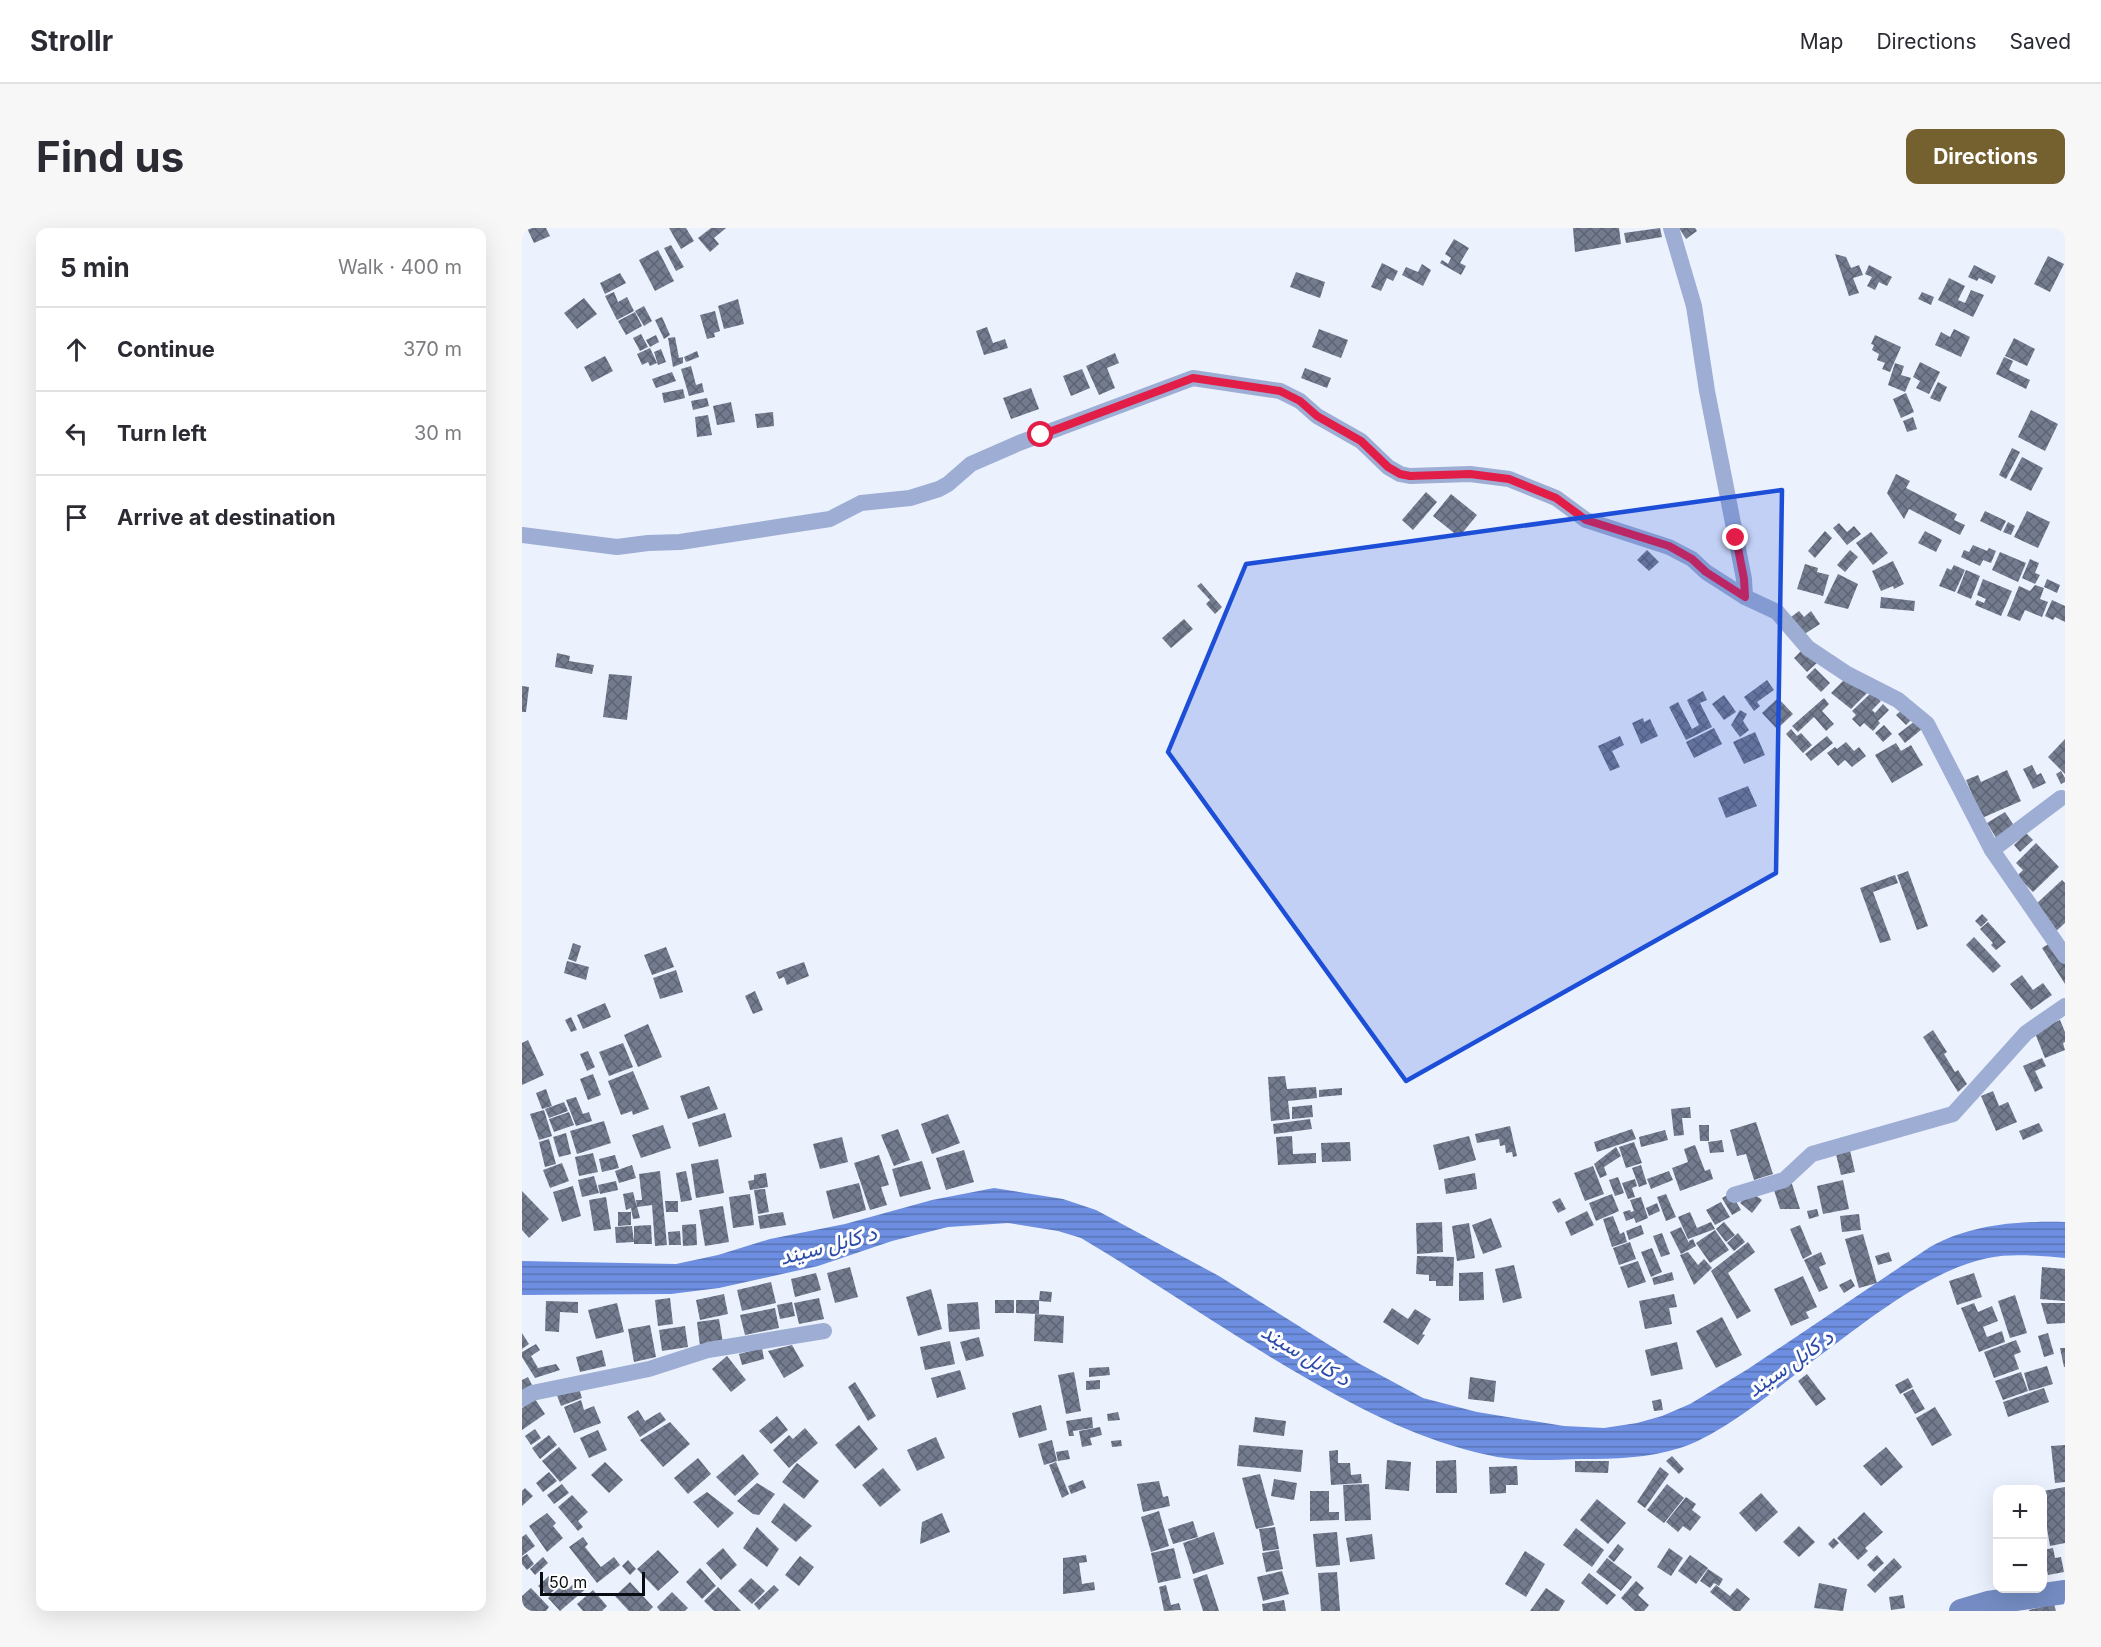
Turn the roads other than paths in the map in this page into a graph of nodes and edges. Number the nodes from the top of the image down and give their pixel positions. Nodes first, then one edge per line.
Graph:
1 (1671, 228) edge
2 (522, 535) edge
3 (1745, 597) junction
4 (2061, 798) dead end
5 (1992, 850) junction
6 (2065, 956) edge
7 (2065, 1006) edge
8 (1734, 1195) dead end
9 (824, 1330) dead end
10 (522, 1399) edge
11 (2065, 1592) edge
12 (1960, 1611) edge

1 - 3 street
2 - 3 street
3 - 5 street
4 - 5 street
5 - 6 street
7 - 8 street
9 - 10 street
11 - 12 main road

